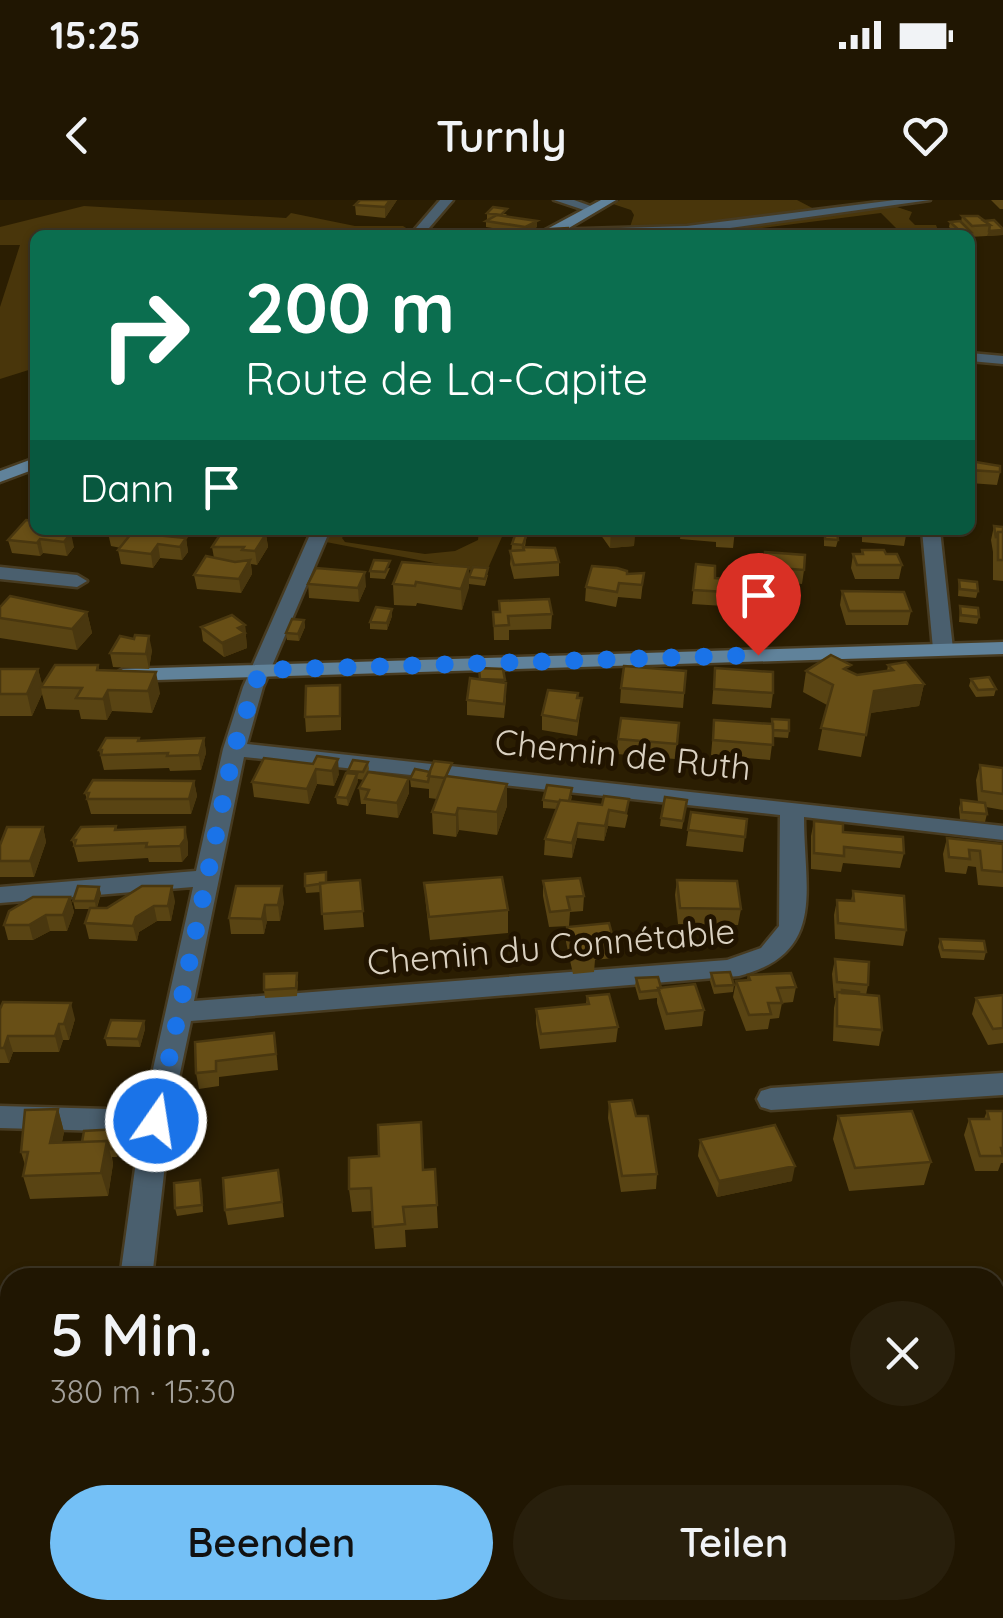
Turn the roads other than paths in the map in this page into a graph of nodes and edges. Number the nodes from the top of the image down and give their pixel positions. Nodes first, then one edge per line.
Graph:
1 (447, 200) edge
2 (560, 200) edge
3 (610, 200) edge
4 (924, 200) edge
5 (594, 209) junction
6 (420, 230) edge
7 (557, 230) edge
8 (687, 230) edge
9 (975, 357) edge
10 (1003, 360) edge
11 (30, 464) edge
12 (0, 477) edge
13 (318, 535) edge
14 (932, 535) edge
15 (0, 573) edge
16 (77, 581) dead end
17 (1003, 648) edge
18 (943, 650) junction
19 (260, 670) junction
20 (93, 676) edge
21 (234, 749) junction
22 (792, 808) junction
23 (1003, 833) edge
24 (207, 878) junction
25 (0, 895) edge
26 (180, 1012) junction
27 (1003, 1084) edge
28 (771, 1099) dead end
29 (0, 1117) edge
30 (156, 1121) junction
31 (137, 1268) edge

1 - 6 street
2 - 5 street
3 - 5 street
4 - 8 street
5 - 7 street
9 - 10 street
11 - 12 street
13 - 19 street
14 - 18 street
15 - 16 street
17 - 18 street
18 - 19 street
19 - 20 street
19 - 21 street
21 - 22 street, Chemin de Ruth
21 - 24 street
22 - 23 street, Chemin de Ruth
22 - 26 street, Chemin du Connétable
24 - 25 street
24 - 26 street
26 - 30 street
27 - 28 street
29 - 30 street
30 - 31 street

